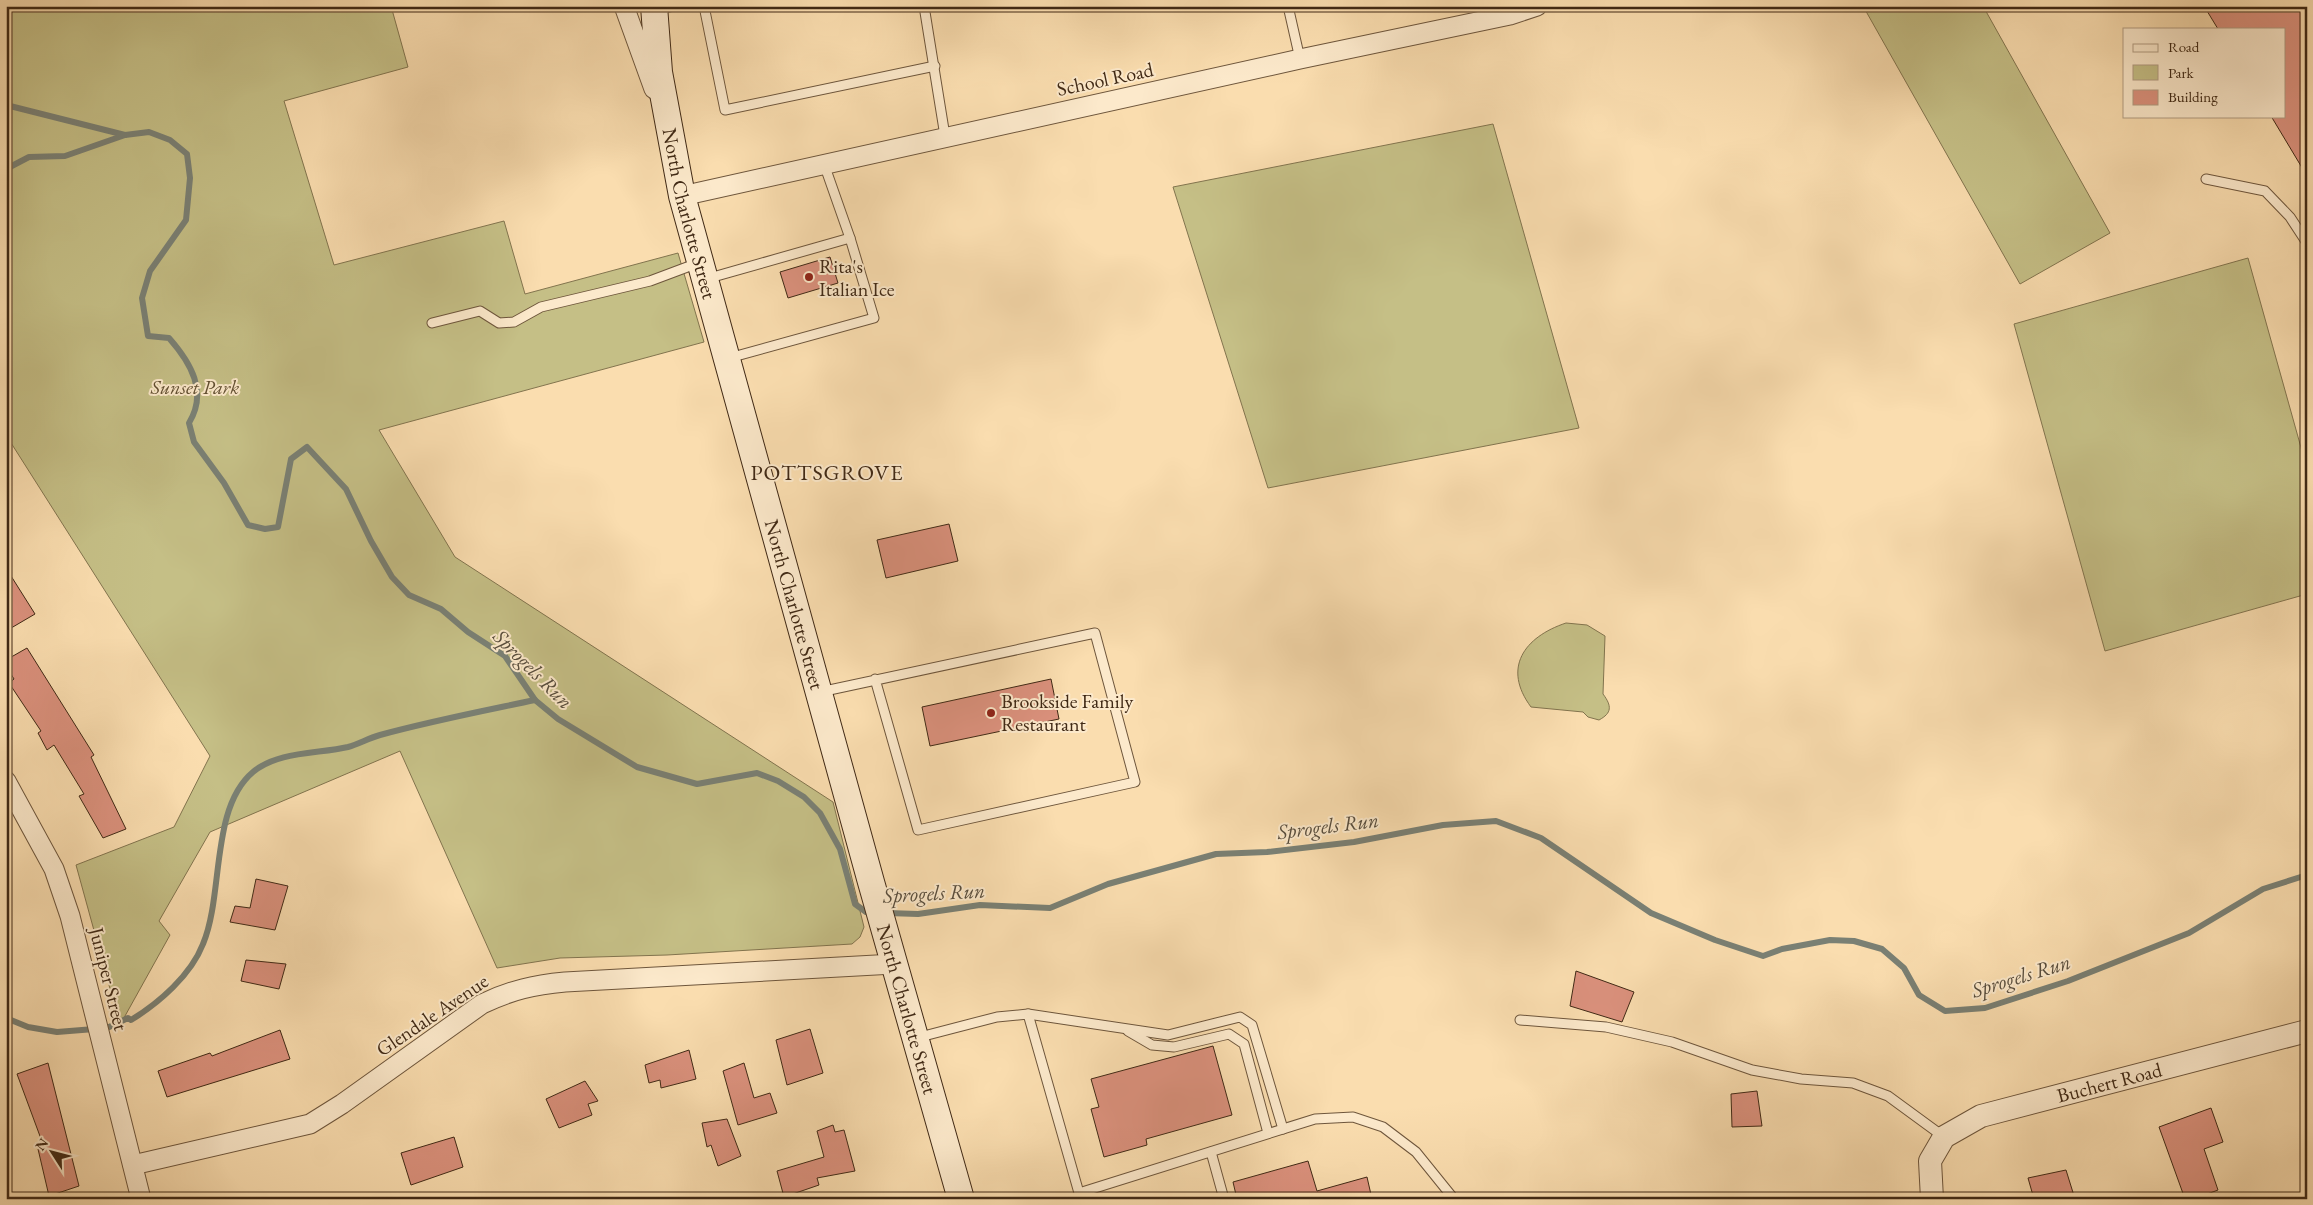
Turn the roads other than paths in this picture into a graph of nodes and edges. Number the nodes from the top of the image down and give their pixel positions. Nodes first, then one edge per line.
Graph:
1 (624, 6) edge
2 (704, 6) edge
3 (924, 6) edge
4 (1288, 6) edge
5 (1537, 6) edge
6 (661, 8) edge
7 (1300, 59) junction
8 (935, 66) junction
9 (667, 123) junction
10 (945, 136) junction
11 (824, 163) junction
12 (2206, 179) dead end
13 (682, 196) junction
14 (850, 238) junction
15 (2307, 243) edge
16 (702, 271) junction
17 (432, 323) dead end
18 (726, 358) junction
19 (875, 679) junction
20 (820, 692) junction
21 (6, 781) edge
22 (894, 964) junction
23 (1028, 1014) junction
24 (1520, 1020) dead end
25 (1122, 1028) junction
26 (2307, 1030) edge
27 (915, 1038) junction
28 (1283, 1129) junction
29 (1268, 1134) junction
30 (1944, 1137) junction
31 (1211, 1152) junction
32 (133, 1166) junction
33 (1080, 1196) edge
34 (141, 1199) edge
35 (961, 1199) edge
36 (1224, 1199) edge
37 (1454, 1199) edge
38 (1932, 1199) edge

1 - 9 street
2 - 8 lane
3 - 8 lane
4 - 7 lane
5 - 7 street, School Road
6 - 9 main road, North Charlotte Street
7 - 10 street, School Road
8 - 10 lane
9 - 13 main road, North Charlotte Street
10 - 11 street, School Road
11 - 13 street, School Road
11 - 14 lane
12 - 15 lane
13 - 16 main road, North Charlotte Street
14 - 16 lane
14 - 18 lane
16 - 17 lane
16 - 18 main road, North Charlotte Street
18 - 20 main road, North Charlotte Street
19 - 19 lane
19 - 20 lane
20 - 22 main road, North Charlotte Street
21 - 32 street, Juniper Street
22 - 27 main road, North Charlotte Street
22 - 32 street, Glendale Avenue
23 - 25 lane
23 - 27 lane
23 - 33 lane
24 - 30 lane
25 - 28 lane
25 - 29 lane
26 - 30 street, Buchert Road
27 - 35 main road, North Charlotte Street
28 - 29 lane
28 - 37 lane
29 - 31 lane
30 - 38 street
31 - 33 lane
31 - 36 lane
32 - 34 street, Juniper Street

